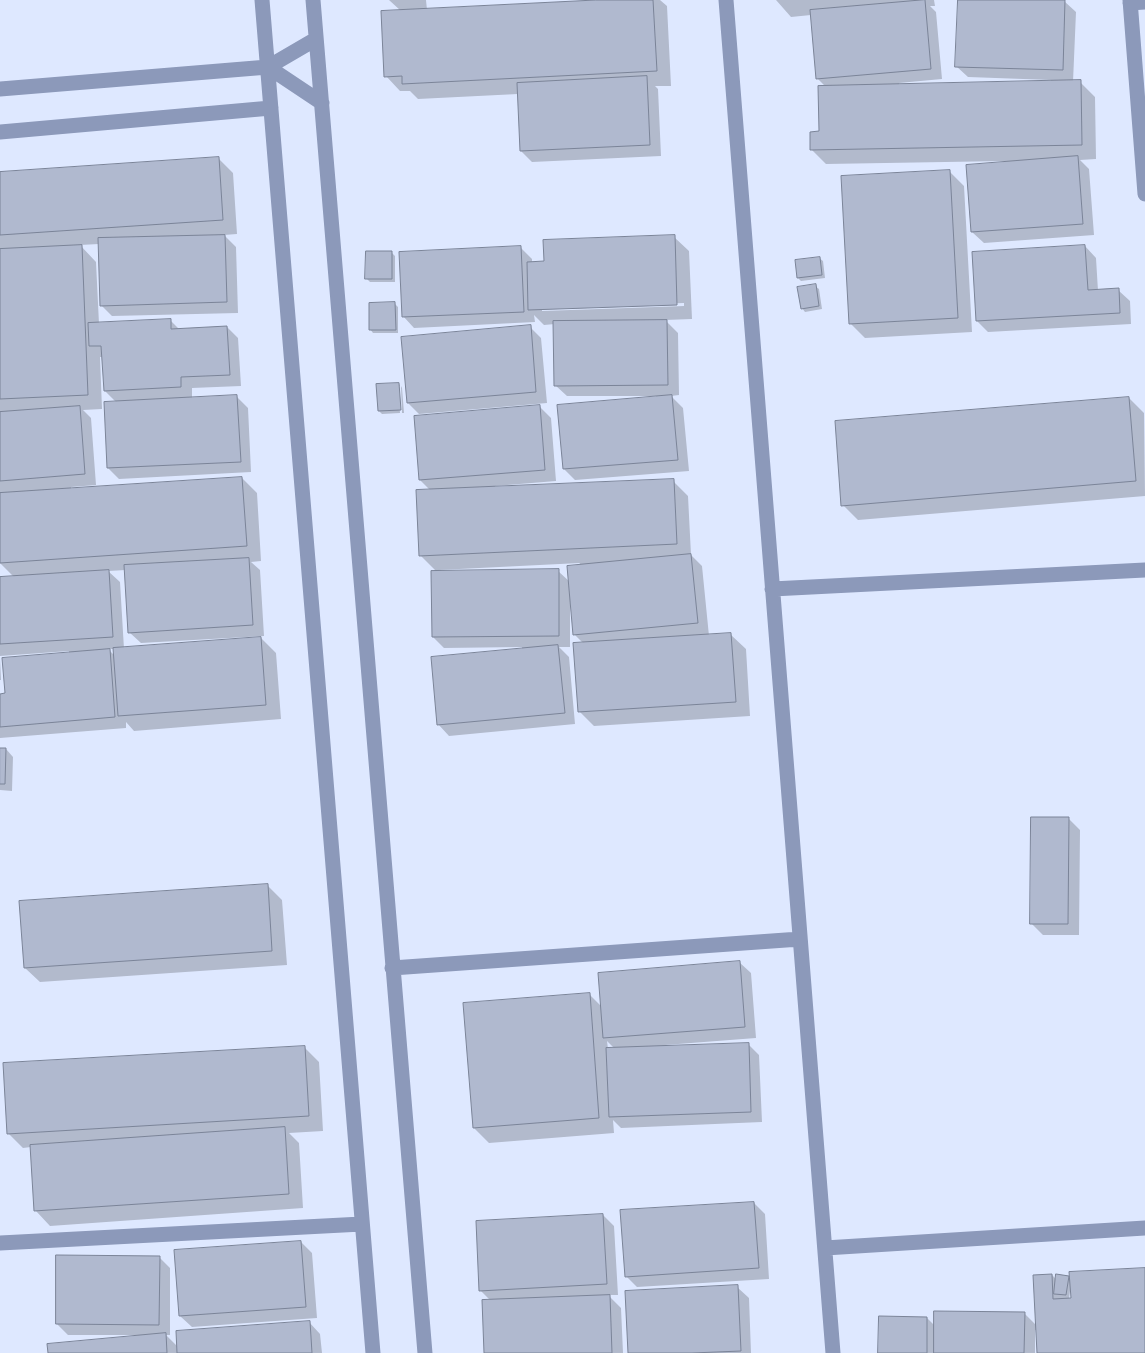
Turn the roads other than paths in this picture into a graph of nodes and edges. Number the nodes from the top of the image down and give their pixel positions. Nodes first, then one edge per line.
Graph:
1 (262, 0) edge
2 (313, 0) edge
3 (726, 0) edge
4 (1135, 2) edge
5 (316, 39) junction
6 (268, 67) junction
7 (0, 89) edge
8 (322, 103) junction
9 (271, 108) junction
10 (0, 132) edge
11 (1145, 194) edge
12 (1145, 570) edge
13 (772, 589) junction
14 (800, 939) junction
15 (392, 968) junction
16 (362, 1224) junction
17 (1145, 1228) edge
18 (0, 1243) edge
19 (825, 1248) junction
20 (373, 1353) edge
21 (425, 1353) edge
22 (834, 1353) edge

1 - 6 street
2 - 5 street
3 - 13 street
4 - 11 street
5 - 6 street
5 - 8 street
6 - 7 street
6 - 8 street
6 - 9 street
8 - 15 street
9 - 10 street
9 - 16 street
12 - 13 street
13 - 14 street
14 - 15 street
14 - 19 street
15 - 21 street
16 - 18 street
16 - 20 street
17 - 19 street
19 - 22 street

